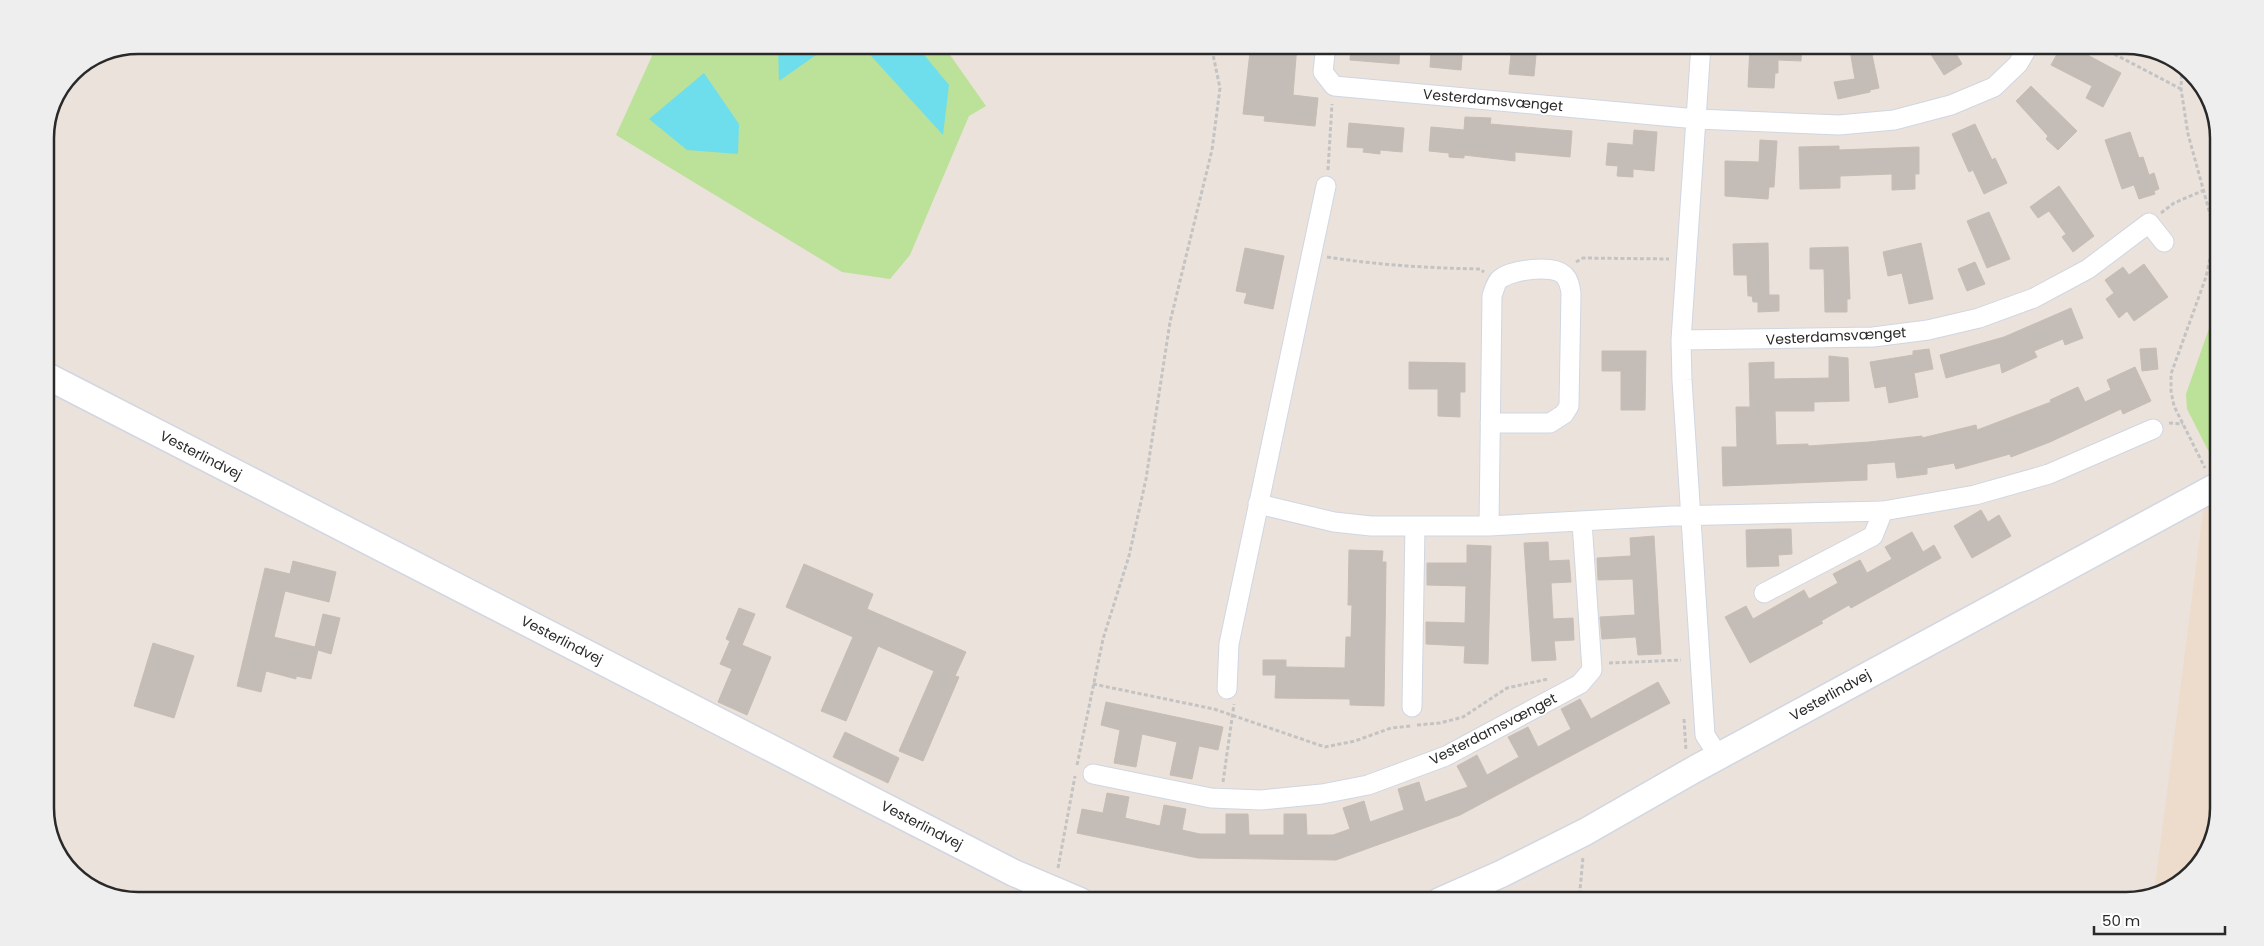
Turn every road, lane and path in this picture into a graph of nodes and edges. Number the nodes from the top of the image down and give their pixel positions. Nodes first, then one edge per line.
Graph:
1 (1213, 54) edge
2 (1325, 54) edge
3 (1701, 54) edge
4 (2024, 54) edge
5 (2114, 54) edge
6 (2181, 74) edge
7 (1334, 86) junction
8 (2180, 89) junction
9 (1697, 119) junction
10 (1326, 186) joint
11 (2202, 191) junction
12 (2210, 216) edge
13 (2149, 223) junction
14 (2164, 242) dead end
15 (1312, 254) junction
16 (2210, 258) edge
17 (1669, 259) dead end
18 (1563, 274) junction
19 (1498, 280) junction
20 (1681, 340) junction
21 (54, 380) edge
22 (1490, 423) junction
23 (2153, 430) dead end
24 (2210, 473) edge
25 (2210, 490) edge
26 (1258, 504) junction
27 (1883, 511) junction
28 (1690, 516) junction
29 (1582, 522) junction
30 (1415, 526) junction
31 (1490, 526) junction
32 (1764, 593) dead end
33 (1681, 660) dead end
34 (1591, 664) junction
35 (1555, 678) dead end
36 (1092, 684) junction
37 (1227, 689) joint
38 (1412, 707) dead end
39 (1233, 716) junction
40 (1719, 756) junction
41 (1093, 774) dead end
42 (1221, 798) junction
43 (1585, 832) junction
44 (1054, 890) junction
45 (1059, 892) edge
46 (1460, 892) edge
47 (1581, 892) edge

1 - 36 path
2 - 7 street
3 - 9 street
4 - 9 street, Vesterdamsvænget
5 - 8 path
6 - 8 path
7 - 9 street, Vesterdamsvænget
7 - 10 path
8 - 11 path
9 - 20 street
10 - 15 street
11 - 12 path
11 - 13 path
13 - 14 street
13 - 20 street, Vesterdamsvænget
15 - 19 path
15 - 26 street
16 - 24 path
17 - 18 path
18 - 19 street
18 - 22 street
19 - 22 street
20 - 28 street
21 - 44 street, Vesterlindvej
22 - 31 street
23 - 27 street
25 - 40 street, Vesterlindvej
26 - 30 street
26 - 37 street
27 - 28 street
27 - 32 street
28 - 29 street
28 - 40 street
29 - 31 street
29 - 34 street
30 - 31 street
30 - 38 street
33 - 34 path
34 - 42 street, Vesterdamsvænget
35 - 39 path
36 - 39 path
36 - 44 path
37 - 39 path
39 - 42 path
40 - 43 street, Vesterlindvej
41 - 42 street, Vesterdamsvænget
43 - 46 street, Vesterlindvej
43 - 47 path
44 - 45 street, Vesterlindvej

